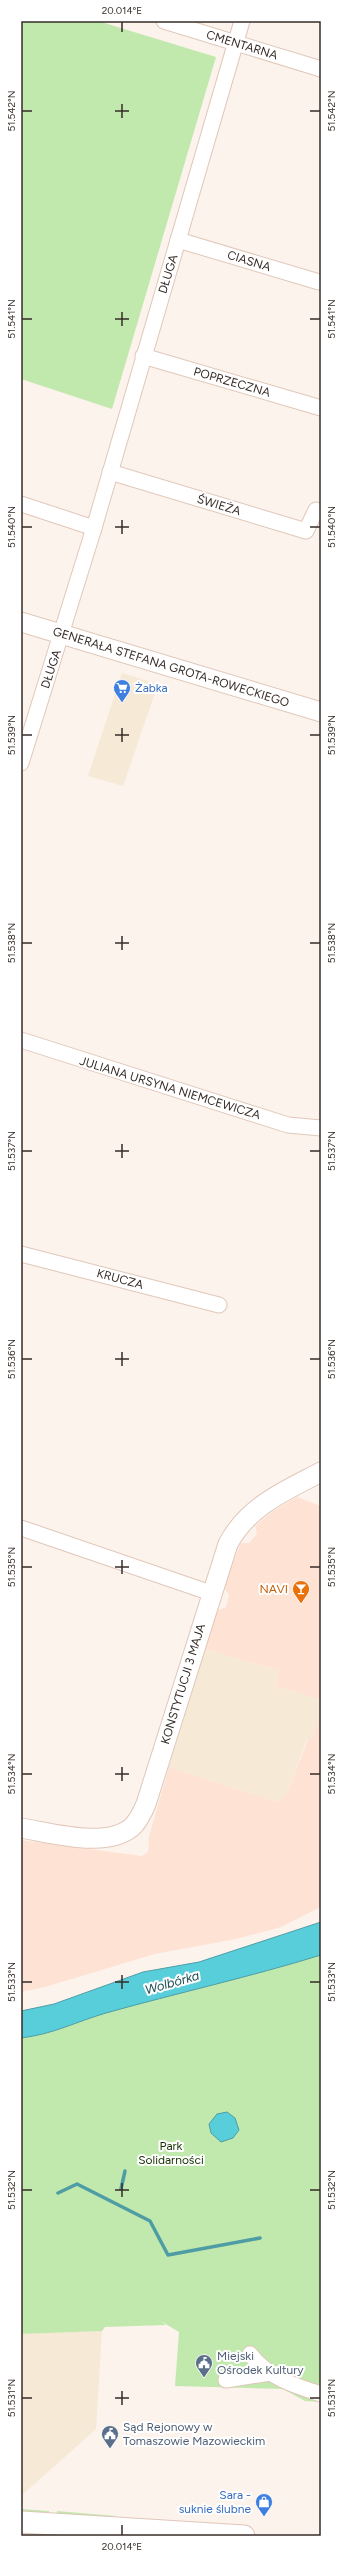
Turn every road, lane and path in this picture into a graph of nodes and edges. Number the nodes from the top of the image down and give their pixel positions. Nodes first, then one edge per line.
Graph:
1 (164, 21) edge
2 (242, 21) edge
3 (235, 43) junction
4 (321, 69) edge
5 (178, 240) junction
6 (319, 282) dead end
7 (144, 356) junction
8 (321, 408) edge
9 (110, 472) junction
10 (21, 504) edge
11 (316, 510) dead end
12 (94, 528) junction
13 (21, 622) edge
14 (62, 634) junction
15 (321, 712) edge
16 (21, 763) edge
17 (21, 1040) edge
18 (321, 1128) edge
19 (21, 1254) edge
20 (219, 1305) dead end
21 (321, 1472) edge
22 (21, 1528) edge
23 (211, 1593) junction
24 (21, 1828) edge
25 (250, 2354) dead end
26 (270, 2373) junction
27 (226, 2380) dead end
28 (321, 2394) edge
29 (21, 2522) edge
30 (244, 2536) edge

1 - 3 street, CMENTARNA
2 - 3 street, DŁUGA
3 - 4 street, CMENTARNA
3 - 5 street, DŁUGA
5 - 6 street, CIASNA
5 - 7 street, DŁUGA
7 - 8 street, POPRZECZNA
7 - 9 street, DŁUGA
9 - 11 street, ŚWIEŻA
9 - 12 street, DŁUGA
10 - 12 street
12 - 14 street, DŁUGA
13 - 14 street, GENERAŁA STEFANA GROTA-ROWECKIEGO
14 - 15 street, GENERAŁA STEFANA GROTA-ROWECKIEGO
14 - 16 street, DŁUGA
17 - 18 street, JULIANA URSYNA NIEMCEWICZA
19 - 20 street, KRUCZA
21 - 23 street, KONSTYTUCJI 3 MAJA
22 - 23 street
23 - 24 street, KONSTYTUCJI 3 MAJA
25 - 26 street
26 - 27 street
26 - 28 street
29 - 30 main road

